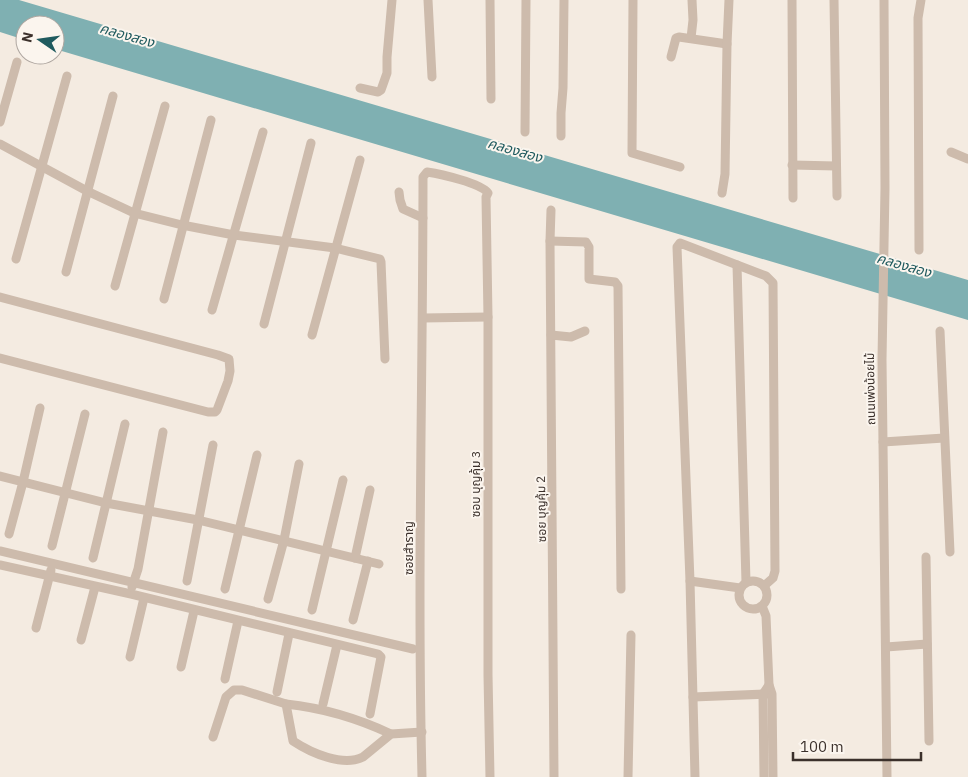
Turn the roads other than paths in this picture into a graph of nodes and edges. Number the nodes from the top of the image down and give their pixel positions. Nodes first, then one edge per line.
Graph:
1 (392, 0) edge
2 (428, 0) edge
3 (490, 0) edge
4 (526, 0) edge
5 (564, 0) edge
6 (633, 0) edge
7 (692, 0) edge
8 (729, 0) edge
9 (792, 0) edge
10 (834, 0) edge
11 (884, 0) edge
12 (922, 0) edge
13 (691, 38) junction
14 (727, 44) junction
15 (671, 57) dead end
16 (16, 65) edge
17 (67, 76) dead end
18 (432, 77) dead end
19 (360, 88) dead end
20 (113, 96) dead end
21 (491, 99) dead end
22 (165, 106) dead end
23 (211, 120) dead end
24 (0, 122) edge
25 (262, 132) dead end
26 (525, 132) dead end
27 (561, 136) dead end
28 (310, 143) dead end
29 (0, 144) edge
30 (951, 152) dead end
31 (968, 159) edge
32 (360, 160) dead end
33 (792, 165) junction
34 (42, 166) junction
35 (836, 166) junction
36 (680, 167) dead end
37 (87, 190) junction
38 (399, 192) dead end
39 (488, 192) joint
40 (722, 193) dead end
41 (837, 196) dead end
42 (793, 198) dead end
43 (551, 210) dead end
44 (134, 213) junction
45 (423, 218) junction
46 (182, 225) junction
47 (234, 235) junction
48 (284, 240) junction
49 (550, 242) junction
50 (335, 248) junction
51 (919, 250) dead end
52 (16, 259) dead end
53 (737, 265) junction
54 (66, 272) dead end
55 (115, 286) dead end
56 (0, 297) edge
57 (164, 299) dead end
58 (212, 310) dead end
59 (488, 317) junction
60 (423, 318) junction
61 (264, 324) dead end
62 (940, 331) dead end
63 (585, 332) dead end
64 (312, 335) dead end
65 (551, 335) junction
66 (0, 358) edge
67 (385, 359) dead end
68 (40, 408) dead end
69 (84, 414) dead end
70 (125, 424) dead end
71 (163, 432) dead end
72 (944, 438) junction
73 (883, 442) junction
74 (214, 445) dead end
75 (257, 455) dead end
76 (299, 464) dead end
77 (0, 476) edge
78 (343, 480) dead end
79 (24, 482) junction
80 (370, 490) dead end
81 (65, 492) junction
82 (106, 503) junction
83 (148, 510) junction
84 (198, 520) junction
85 (240, 530) junction
86 (9, 534) dead end
87 (284, 540) junction
88 (52, 546) dead end
89 (326, 551) junction
90 (0, 552) edge
91 (950, 552) dead end
92 (926, 557) dead end
93 (93, 558) dead end
94 (355, 558) junction
95 (368, 561) junction
96 (53, 564) junction
97 (379, 564) dead end
98 (0, 565) edge
99 (50, 575) junction
100 (187, 581) dead end
101 (690, 581) junction
102 (133, 582) junction
103 (743, 585) junction
104 (764, 586) junction
105 (95, 587) junction
106 (225, 589) dead end
107 (621, 590) dead end
108 (130, 594) junction
109 (144, 598) junction
110 (268, 599) dead end
111 (762, 606) junction
112 (312, 610) dead end
113 (194, 611) junction
114 (353, 620) dead end
115 (238, 621) junction
116 (36, 628) dead end
117 (289, 634) junction
118 (632, 635) dead end
119 (81, 640) dead end
120 (927, 644) junction
121 (337, 645) junction
122 (886, 647) junction
123 (413, 650) dead end
124 (130, 657) dead end
125 (181, 667) dead end
126 (225, 679) dead end
127 (768, 691) junction
128 (276, 692) dead end
129 (692, 697) junction
130 (286, 704) junction
131 (323, 704) dead end
132 (370, 714) dead end
133 (422, 732) junction
134 (391, 734) junction
135 (214, 737) dead end
136 (929, 741) dead end
137 (422, 777) edge
138 (490, 777) edge
139 (554, 777) edge
140 (628, 777) edge
141 (695, 777) edge
142 (764, 777) edge
143 (773, 777) edge
144 (887, 777) edge

1 - 19 street
2 - 18 street
3 - 21 street
4 - 26 street
5 - 27 street
6 - 36 street
7 - 13 street
8 - 14 street
9 - 33 street
10 - 35 street
11 - 73 street, ถนนเพ่งน้อยไม้
12 - 51 street
13 - 14 street
13 - 15 street
14 - 40 street
16 - 24 street
17 - 34 street
20 - 37 street
22 - 44 street
23 - 46 street
25 - 47 street
28 - 48 street
29 - 34 street
30 - 31 street
32 - 50 street
33 - 35 street
33 - 42 street
34 - 37 street
34 - 52 street
35 - 41 street
37 - 44 street
37 - 54 street
38 - 45 street
39 - 45 street, ซอยสำราญ
39 - 59 street, ซอบ บุญคุ้ม 3
43 - 49 street, ซอย บุญคุ้ม 2
44 - 46 street
44 - 55 street
45 - 60 street, ซอยสำราญ
46 - 47 street
46 - 57 street
47 - 48 street
47 - 58 street
48 - 50 street
48 - 61 street
49 - 65 street, ซอย บุญคุ้ม 2
49 - 107 street
50 - 64 street
50 - 67 street
53 - 101 street
53 - 103 street
53 - 104 street
56 - 66 street
59 - 60 street
59 - 138 street, ซอบ บุญคุ้ม 3
60 - 133 street, ซอยสำราญ
62 - 72 street
63 - 65 street
65 - 139 street, ซอย บุญคุ้ม 2
68 - 79 street
69 - 81 street
70 - 82 street
71 - 83 street
72 - 73 street
72 - 91 street
73 - 122 street, ถนนเพ่งน้อยไม้
74 - 84 street
75 - 85 street
76 - 87 street
77 - 79 street
78 - 89 street
79 - 81 street
79 - 86 street
80 - 94 street
81 - 82 street
81 - 88 street
82 - 83 street
82 - 93 street
83 - 84 street
83 - 102 street
84 - 85 street
84 - 100 street
85 - 87 street
85 - 106 street
87 - 89 street
87 - 110 street
89 - 94 street
89 - 112 street
90 - 96 street
92 - 120 street
94 - 95 street
95 - 97 street
95 - 114 street
96 - 99 street
96 - 102 street
98 - 99 street
99 - 105 street
99 - 116 street
101 - 103 street
101 - 129 street
102 - 108 street
102 - 123 street
103 - 104 street
103 - 111 street
104 - 111 street
105 - 108 street
105 - 119 street
108 - 109 street
109 - 113 street
109 - 124 street
111 - 127 street
113 - 115 street
113 - 125 street
115 - 117 street
115 - 126 street
117 - 121 street
117 - 128 street
118 - 140 street
120 - 122 street
120 - 136 street
121 - 131 street
121 - 132 street
122 - 144 street, ถนนเพ่งน้อยไม้
127 - 129 street
127 - 142 street
127 - 143 street
129 - 141 street
130 - 134 street
130 - 134 street
130 - 135 street
133 - 134 street
133 - 137 street, ซอยสำราญ

